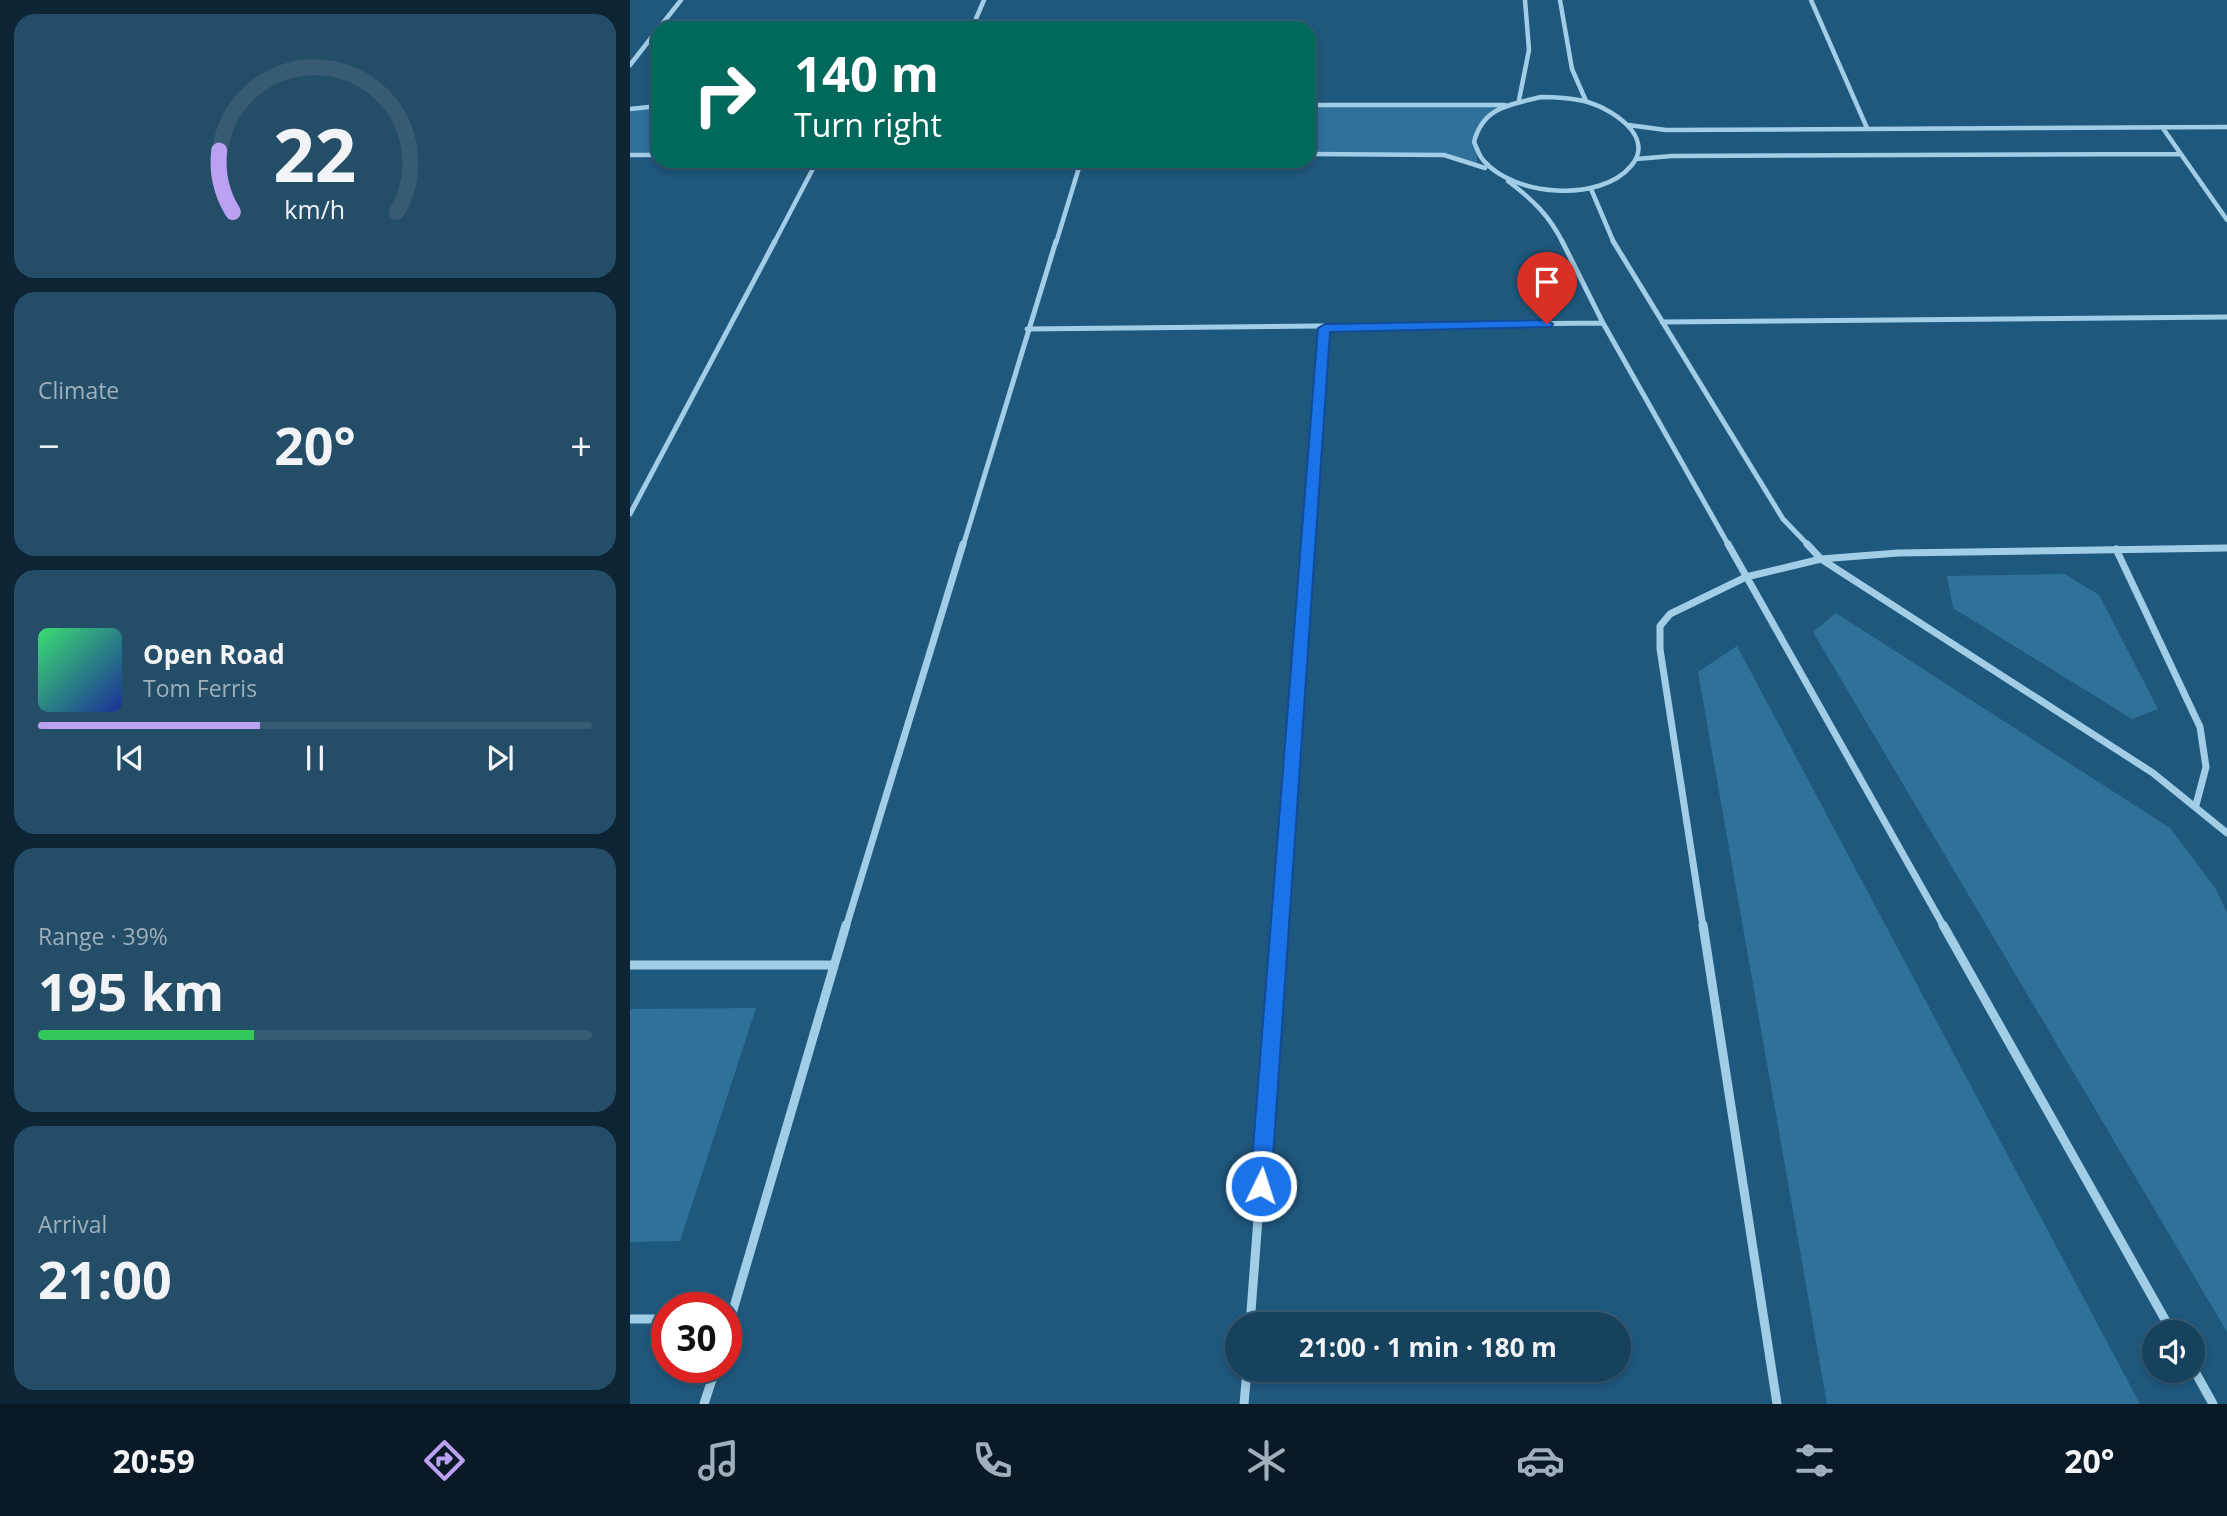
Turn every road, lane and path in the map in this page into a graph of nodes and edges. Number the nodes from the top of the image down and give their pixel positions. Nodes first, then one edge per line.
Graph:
1 (681, 0) edge
2 (985, 0) edge
3 (1525, 0) edge
4 (1560, 0) edge
5 (1811, 0) edge
6 (665, 21) edge
7 (975, 21) edge
8 (651, 39) edge
9 (630, 65) edge
10 (1519, 100) junction
11 (1586, 101) junction
12 (1506, 104) junction
13 (1316, 105) edge
14 (651, 107) edge
15 (630, 109) edge
16 (1628, 125) junction
17 (2162, 127) junction
18 (2227, 127) edge
19 (1867, 128) junction
20 (1316, 154) edge
21 (2180, 154) junction
22 (630, 155) edge
23 (651, 155) edge
24 (1636, 159) junction
25 (813, 168) edge
26 (1079, 168) edge
27 (1488, 169) junction
28 (1508, 181) junction
29 (1591, 188) junction
30 (2227, 220) edge
31 (2227, 317) edge
32 (1662, 322) junction
33 (1603, 323) junction
34 (1325, 328) junction
35 (1027, 329) junction
36 (630, 514) edge
37 (2227, 548) edge
38 (2116, 549) junction
39 (1821, 559) junction
40 (1746, 577) junction
41 (2196, 805) junction
42 (2227, 833) edge
43 (630, 965) edge
44 (834, 965) junction
45 (737, 1292) edge
46 (1251, 1312) edge
47 (630, 1319) edge
48 (651, 1319) edge
49 (2165, 1320) edge
50 (1246, 1382) edge
51 (711, 1383) edge
52 (2201, 1383) edge
53 (704, 1404) edge
54 (1244, 1404) edge
55 (1777, 1404) edge
56 (2213, 1404) edge

1 - 6 street
2 - 7 street
3 - 10 street
4 - 11 street
5 - 19 street
8 - 9 street
10 - 11 street
10 - 12 street
11 - 16 street
12 - 13 street
12 - 27 street
14 - 15 street
16 - 19 street
16 - 24 street
17 - 18 street
17 - 19 street
17 - 21 street
20 - 27 street
21 - 24 street
21 - 30 street
22 - 23 street
24 - 29 street
25 - 36 street
26 - 35 street
27 - 28 street
28 - 29 street
28 - 33 street
29 - 32 street
31 - 32 street
32 - 39 street
33 - 34 street
33 - 40 street
34 - 35 street
34 - 46 street
35 - 44 street
37 - 38 street
38 - 39 street
38 - 41 street
39 - 40 street
39 - 41 street
40 - 49 street
40 - 55 street
41 - 42 street
43 - 44 street
44 - 45 street
47 - 48 street
50 - 54 street
51 - 53 street
52 - 56 street

